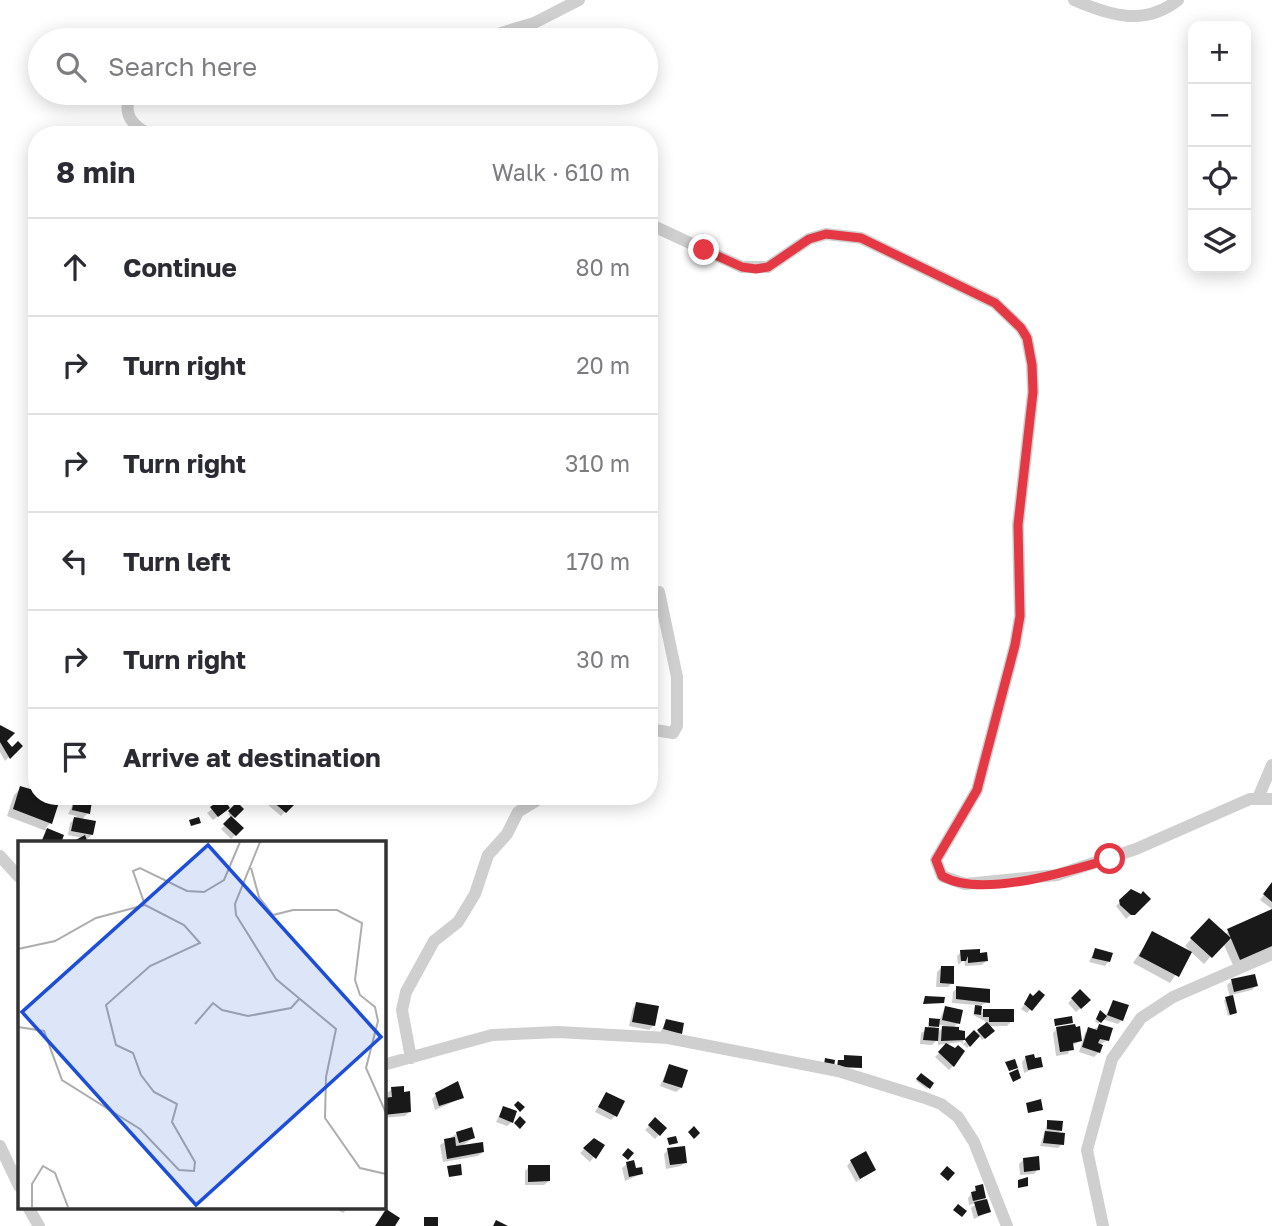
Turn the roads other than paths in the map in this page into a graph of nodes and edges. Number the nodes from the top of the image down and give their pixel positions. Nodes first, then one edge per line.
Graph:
1 (579, 0) edge
2 (1074, 0) edge
3 (1178, 0) edge
4 (518, 28) edge
5 (126, 105) edge
6 (135, 126) edge
7 (658, 228) edge
8 (660, 592) dead end
9 (658, 730) edge
10 (1272, 765) edge
11 (1258, 798) junction
12 (1272, 799) edge
13 (528, 805) edge
14 (0, 856) edge
15 (18, 876) edge
16 (1272, 954) edge
17 (411, 1058) junction
18 (385, 1064) edge
19 (0, 1146) edge
20 (18, 1184) edge
21 (29, 1208) edge
22 (39, 1226) edge
23 (1007, 1226) edge
24 (1103, 1226) edge

1 - 4 street
2 - 3 street
5 - 6 street
7 - 11 street
8 - 9 street
10 - 11 street
11 - 12 street
13 - 17 street
14 - 15 street
16 - 24 street
17 - 18 street
17 - 23 street
19 - 20 street
21 - 22 street

